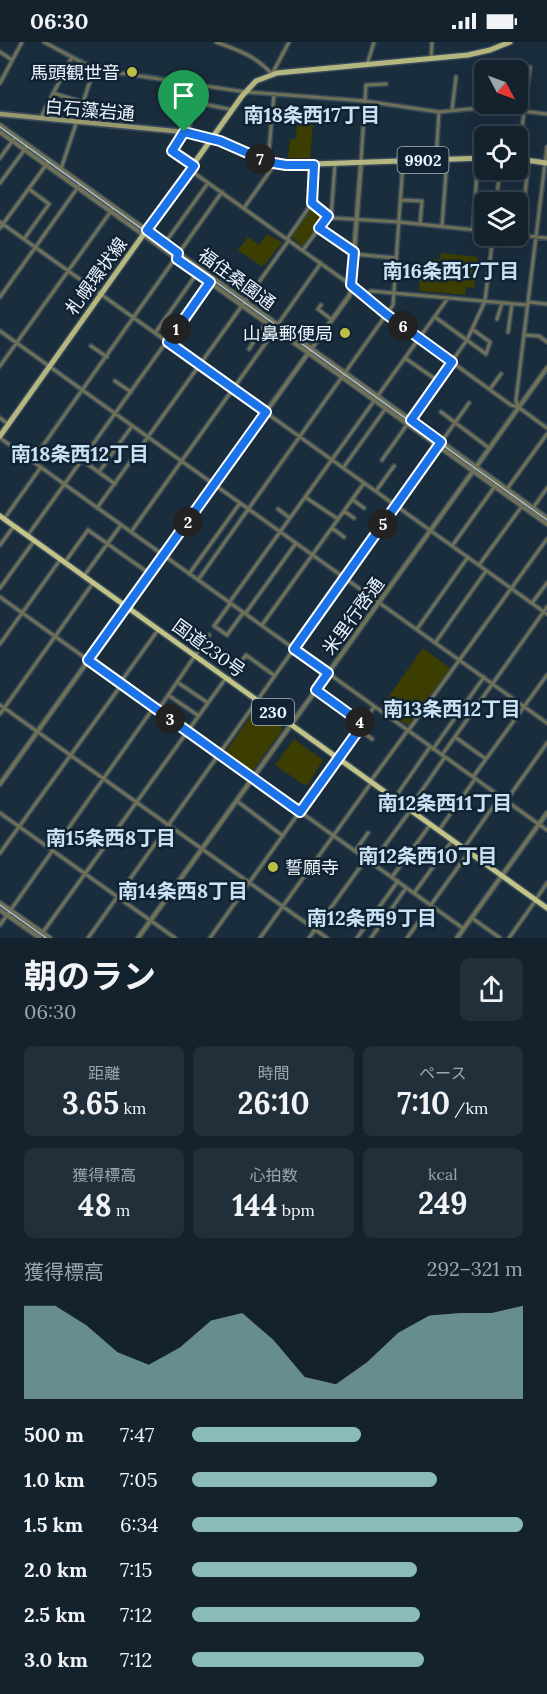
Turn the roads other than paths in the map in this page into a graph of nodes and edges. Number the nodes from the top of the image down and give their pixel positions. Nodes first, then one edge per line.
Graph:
1 (22, 42) edge
2 (44, 42) edge
3 (216, 42) edge
4 (289, 42) edge
5 (374, 42) edge
6 (432, 42) edge
7 (510, 42) edge
8 (0, 52) edge
9 (72, 57) junction
10 (431, 58) junction
11 (12, 60) junction
12 (367, 65) junction
13 (530, 68) dead end
14 (94, 69) junction
15 (272, 74) junction
16 (456, 77) dead end
17 (528, 81) edge
18 (0, 83) edge
19 (386, 84) dead end
20 (198, 85) junction
21 (246, 92) junction
22 (53, 93) junction
23 (274, 94) junction
24 (365, 101) junction
25 (83, 102) junction
26 (194, 102) junction
27 (474, 108) edge
28 (233, 110) junction
29 (452, 110) junction
30 (439, 112) junction
31 (528, 112) edge
32 (0, 114) edge
33 (547, 114) edge
34 (40, 118) junction
35 (76, 122) junction
36 (0, 125) edge
37 (0, 132) edge
38 (186, 132) junction
39 (16, 136) junction
40 (213, 139) junction
41 (12, 141) junction
42 (28, 145) junction
43 (547, 147) edge
44 (24, 149) junction
45 (0, 158) edge
46 (474, 158) edge
47 (447, 159) junction
48 (436, 160) junction
49 (529, 160) joint
50 (403, 161) junction
51 (268, 162) junction
52 (546, 162) edge
53 (47, 163) junction
54 (360, 163) junction
55 (275, 164) junction
56 (335, 164) junction
57 (314, 165) junction
58 (192, 168) junction
59 (61, 170) junction
60 (479, 180) edge
61 (0, 183) edge
62 (208, 183) junction
63 (80, 186) junction
64 (29, 189) junction
65 (222, 192) junction
66 (525, 192) edge
67 (400, 200) junction
68 (312, 203) junction
69 (244, 208) junction
70 (112, 209) junction
71 (329, 216) junction
72 (356, 220) junction
73 (399, 222) junction
74 (2, 223) edge
75 (420, 224) junction
76 (442, 227) junction
77 (0, 228) edge
78 (319, 228) junction
79 (473, 230) joint
80 (146, 233) junction
81 (528, 236) edge
82 (536, 237) junction
83 (547, 238) edge
84 (24, 239) junction
85 (288, 239) junction
86 (165, 243) junction
87 (492, 246) edge
88 (36, 247) junction
89 (303, 250) junction
90 (178, 253) junction
91 (354, 253) junction
92 (396, 258) junction
93 (177, 259) junction
94 (321, 263) junction
95 (68, 271) junction
96 (199, 271) junction
97 (211, 280) junction
98 (351, 285) junction
99 (393, 293) junction
100 (101, 294) junction
101 (363, 295) junction
102 (0, 297) edge
103 (448, 298) junction
104 (485, 301) junction
105 (502, 303) junction
106 (244, 304) junction
107 (512, 304) junction
108 (528, 304) junction
109 (547, 304) edge
110 (321, 305) dead end
111 (386, 314) junction
112 (435, 317) junction
113 (134, 318) junction
114 (497, 319) dead end
115 (332, 320) junction
116 (266, 323) junction
117 (277, 327) junction
118 (472, 329) junction
119 (0, 331) edge
120 (508, 332) dead end
121 (155, 333) junction
122 (524, 335) junction
123 (420, 338) junction
124 (467, 340) junction
125 (16, 342) junction
126 (168, 342) junction
127 (547, 342) edge
128 (91, 346) dead end
129 (312, 348) junction
130 (249, 349) dead end
131 (308, 353) junction
132 (106, 357) junction
133 (405, 358) junction
134 (452, 362) junction
135 (200, 365) junction
136 (0, 366) edge
137 (50, 366) junction
138 (547, 368) edge
139 (343, 374) junction
140 (501, 374) dead end
141 (115, 381) dead end
142 (438, 381) junction
143 (233, 389) junction
144 (490, 389) junction
145 (83, 390) junction
146 (131, 392) junction
147 (376, 398) junction
148 (469, 404) dead end
149 (518, 407) junction
150 (386, 408) junction
151 (266, 412) junction
152 (441, 412) dead end
153 (116, 414) junction
154 (0, 418) edge
155 (409, 422) junction
156 (455, 423) junction
157 (9, 424) junction
158 (132, 426) junction
159 (547, 428) edge
160 (547, 434) edge
161 (299, 436) junction
162 (0, 437) edge
163 (148, 437) junction
164 (440, 444) junction
165 (489, 448) junction
166 (82, 460) junction
167 (332, 460) junction
168 (382, 460) dead end
169 (32, 461) junction
170 (182, 461) junction
171 (394, 466) dead end
172 (476, 466) junction
173 (41, 467) junction
174 (343, 468) junction
175 (473, 471) junction
176 (99, 472) junction
177 (364, 483) junction
178 (64, 484) junction
179 (115, 484) junction
180 (215, 484) junction
181 (496, 484) junction
182 (547, 488) edge
183 (507, 489) junction
184 (376, 491) junction
185 (305, 497) junction
186 (352, 499) junction
187 (240, 503) junction
188 (523, 504) junction
189 (396, 506) junction
190 (98, 508) junction
191 (248, 508) junction
192 (364, 508) dead end
193 (533, 508) junction
194 (278, 509) dead end
195 (344, 511) junction
196 (2, 518) edge
197 (290, 518) junction
198 (354, 518) dead end
199 (547, 518) edge
200 (338, 519) junction
201 (547, 524) edge
202 (121, 525) junction
203 (14, 526) junction
204 (332, 528) junction
205 (430, 530) junction
206 (131, 532) junction
207 (280, 532) junction
208 (27, 536) junction
209 (344, 537) dead end
210 (547, 539) edge
211 (34, 541) junction
212 (296, 543) junction
213 (107, 544) junction
214 (0, 545) edge
215 (452, 546) junction
216 (164, 555) junction
217 (313, 555) junction
218 (468, 557) junction
219 (62, 561) junction
220 (479, 565) junction
221 (486, 571) junction
222 (150, 574) junction
223 (189, 574) junction
224 (84, 576) junction
225 (345, 578) junction
226 (198, 580) junction
227 (547, 582) edge
228 (93, 583) junction
229 (0, 588) edge
230 (511, 588) junction
231 (0, 597) edge
232 (379, 602) junction
233 (230, 603) junction
234 (532, 603) junction
235 (127, 607) junction
236 (547, 607) edge
237 (22, 613) junction
238 (244, 613) junction
239 (545, 613) edge
240 (262, 626) junction
241 (417, 629) junction
242 (158, 630) junction
243 (209, 635) dead end
244 (55, 636) junction
245 (435, 643) junction
246 (0, 644) edge
247 (294, 649) junction
248 (195, 656) junction
249 (88, 660) junction
250 (459, 660) junction
251 (328, 673) junction
252 (547, 675) edge
253 (275, 676) junction
254 (484, 677) junction
255 (227, 679) junction
256 (177, 682) junction
257 (121, 683) junction
258 (492, 684) junction
259 (316, 690) junction
260 (168, 695) junction
261 (258, 701) junction
262 (208, 703) junction
263 (0, 705) edge
264 (524, 706) junction
265 (375, 707) junction
266 (4, 708) junction
267 (156, 709) junction
268 (0, 714) edge
269 (198, 716) junction
270 (547, 723) edge
271 (363, 724) junction
272 (291, 725) junction
273 (359, 729) junction
274 (408, 730) junction
275 (188, 731) junction
276 (37, 732) junction
277 (455, 737) junction
278 (372, 739) dead end
279 (547, 743) edge
280 (432, 748) junction
281 (219, 754) junction
282 (71, 755) junction
283 (444, 756) junction
284 (338, 759) junction
285 (486, 759) junction
286 (103, 778) junction
287 (253, 778) junction
288 (474, 778) junction
289 (371, 782) junction
290 (0, 784) edge
291 (500, 797) junction
292 (394, 798) junction
293 (237, 801) junction
294 (506, 801) junction
295 (136, 802) junction
296 (410, 810) junction
297 (300, 812) junction
298 (0, 813) edge
299 (547, 813) edge
300 (430, 824) junction
301 (539, 824) junction
302 (169, 825) junction
303 (20, 827) junction
304 (439, 830) junction
305 (547, 830) edge
306 (368, 832) dead end
307 (334, 835) junction
308 (283, 836) junction
309 (453, 840) junction
310 (202, 849) junction
311 (52, 850) junction
312 (355, 850) junction
313 (466, 850) junction
314 (0, 853) edge
315 (366, 858) junction
316 (372, 863) junction
317 (85, 874) junction
318 (502, 876) junction
319 (392, 877) junction
320 (398, 881) junction
321 (250, 882) junction
322 (547, 884) edge
323 (407, 888) junction
324 (414, 893) junction
325 (118, 897) junction
326 (536, 900) junction
327 (0, 903) edge
328 (431, 905) junction
329 (283, 906) junction
330 (547, 908) edge
331 (0, 909) edge
332 (8, 912) junction
333 (472, 918) junction
334 (150, 921) junction
335 (0, 925) edge
336 (315, 929) junction
337 (464, 929) junction
338 (40, 936) edge
339 (168, 936) edge
340 (50, 938) edge
341 (88, 938) edge
342 (138, 938) edge
343 (175, 938) edge
344 (210, 938) edge
345 (260, 938) edge
346 (309, 938) edge
347 (327, 938) edge
348 (357, 938) edge
349 (371, 938) edge
350 (407, 938) edge
351 (457, 938) edge
352 (500, 938) edge
353 (509, 938) edge

1 - 11 street
2 - 9 street
3 - 15 street
4 - 15 street
5 - 12 street
6 - 10 street
7 - 10 main road, 札幌環状線
8 - 11 street
9 - 14 street
9 - 22 street
10 - 12 main road, 札幌環状線
11 - 18 street
12 - 15 main road, 札幌環状線
13 - 17 street
14 - 20 street
14 - 25 street
15 - 21 main road, 札幌環状線
16 - 29 street
19 - 24 street
20 - 21 street
20 - 26 street
21 - 23 street
21 - 28 main road, 札幌環状線
22 - 25 street
22 - 34 street
23 - 24 street
23 - 51 street
24 - 30 street
24 - 54 street
25 - 35 street
26 - 28 street
26 - 38 street
27 - 29 street
28 - 40 main road, 札幌環状線
29 - 30 street
30 - 48 street
31 - 33 street
32 - 34 main road, 白石藻岩通
34 - 35 main road, 白石藻岩通
35 - 38 main road, 白石藻岩通
35 - 59 street
36 - 39 street, 福住桑園通
37 - 41 street, 福住桑園通
38 - 40 main road, 白石藻岩通
38 - 58 street
39 - 41 street
39 - 42 street, 福住桑園通
40 - 51 main road, 9902
40 - 58 main road, 札幌環状線
41 - 44 street, 福住桑園通
41 - 45 street
42 - 44 street
42 - 53 street, 福住桑園通
43 - 52 street
44 - 53 street, 福住桑園通
44 - 61 street
46 - 47 main road, 9902
47 - 48 main road, 9902
47 - 76 street
48 - 50 main road, 9902
49 - 52 main road
49 - 66 street
50 - 54 main road, 9902
50 - 67 street
51 - 55 main road, 9902
52 - 82 street
53 - 59 street, 福住桑園通
53 - 63 street, 福住桑園通
53 - 64 street
54 - 56 main road, 9902
54 - 72 street
55 - 57 main road, 9902
55 - 69 street
56 - 57 main road, 9902
56 - 71 street
57 - 68 street
58 - 62 street
58 - 80 main road, 札幌環状線
59 - 63 street, 福住桑園通
60 - 79 street
62 - 65 street
62 - 86 street
63 - 70 street, 福住桑園通
63 - 88 street
64 - 74 street
64 - 84 street
65 - 69 street
65 - 90 street
67 - 73 street
67 - 75 street
68 - 71 street
68 - 85 street
69 - 85 street
70 - 80 street, 福住桑園通
70 - 95 street
71 - 72 street
71 - 78 street
72 - 73 street
72 - 91 street
73 - 75 street
73 - 92 street
74 - 77 street
74 - 84 street
75 - 76 street
76 - 79 street
78 - 89 street
78 - 91 street
80 - 86 street, 福住桑園通
80 - 93 street, 福住桑園通
80 - 100 main road, 札幌環状線
81 - 82 street
82 - 83 street
82 - 108 street
84 - 88 street
85 - 89 street
85 - 106 street
86 - 90 street, 福住桑園通
87 - 104 street
88 - 95 street
88 - 102 street
89 - 94 street
90 - 93 street
90 - 96 street, 福住桑園通
91 - 92 street
91 - 98 street
92 - 99 street
93 - 96 street, 福住桑園通
93 - 113 street
94 - 98 street
94 - 117 street
95 - 100 street
95 - 125 street
96 - 97 street, 福住桑園通
96 - 121 street
97 - 106 street, 福住桑園通
97 - 126 street
98 - 101 street
98 - 115 street
99 - 101 street
99 - 103 street
99 - 111 street
100 - 113 street
100 - 137 main road, 札幌環状線
101 - 111 street
103 - 104 street
103 - 112 street
104 - 105 street
104 - 118 street
105 - 107 street
105 - 114 street
106 - 116 street, 福住桑園通
106 - 117 street, 福住桑園通
106 - 135 street
107 - 108 street
107 - 120 street
108 - 109 street
108 - 122 street
110 - 115 street
111 - 123 street
111 - 139 street
112 - 123 street
112 - 124 street
113 - 121 street
113 - 132 street
115 - 129 street
116 - 117 street, 福住桑園通
116 - 130 street
117 - 129 street, 福住桑園通
117 - 131 street, 福住桑園通
117 - 143 street
118 - 124 street
118 - 124 street
119 - 125 street
121 - 126 street
122 - 127 street
122 - 149 street
123 - 133 street
123 - 134 street
124 - 134 street
125 - 136 street
125 - 137 street
126 - 135 street
126 - 146 street
128 - 132 street
129 - 131 street
129 - 139 street, 福住桑園通
131 - 139 street, 福住桑園通
131 - 151 street
132 - 145 street
133 - 142 street
133 - 147 street
134 - 142 street
134 - 144 street
135 - 143 street
135 - 163 street
137 - 145 street
137 - 157 main road, 札幌環状線
138 - 149 street, 米里行啓通
139 - 147 street, 福住桑園通
139 - 161 street
140 - 144 street
141 - 146 street
142 - 155 street
143 - 151 street
143 - 170 street
144 - 149 street
145 - 153 street
145 - 169 street
146 - 153 street
147 - 150 street, 福住桑園通
147 - 155 street, 福住桑園通
147 - 167 street
148 - 156 street
149 - 159 street
149 - 165 street, 米里行啓通
150 - 155 street, 福住桑園通
150 - 174 street
151 - 161 street
151 - 180 street
152 - 156 street
153 - 158 street
153 - 166 street
154 - 157 street
155 - 164 street, 福住桑園通
155 - 168 street
156 - 164 street
156 - 165 street
157 - 162 main road, 札幌環状線
158 - 163 street
158 - 176 street
160 - 183 street
161 - 167 street
161 - 191 street
162 - 169 street
163 - 170 street
163 - 179 street
164 - 172 street, 福住桑園通
164 - 175 street, 福住桑園通
164 - 189 street
165 - 172 street, 米里行啓通
166 - 176 street
166 - 178 street
167 - 174 street
167 - 185 street
169 - 173 street
170 - 180 street
170 - 206 street
171 - 184 street
172 - 175 street, 米里行啓通
172 - 181 street, 福住桑園通
173 - 178 street
173 - 196 street
174 - 177 street
175 - 181 street, 福住桑園通
175 - 205 street, 米里行啓通
176 - 179 street
177 - 184 street
177 - 186 street
178 - 190 street
178 - 208 street
179 - 190 street
180 - 187 street
180 - 216 street
181 - 183 street, 福住桑園通
181 - 188 street, 福住桑園通
181 - 215 street
182 - 193 street
183 - 188 street, 福住桑園通
184 - 189 street
185 - 197 street
185 - 200 street
186 - 192 street
186 - 195 street
187 - 191 street
187 - 223 street
188 - 193 street, 福住桑園通
188 - 201 street, 福住桑園通
188 - 220 street
189 - 205 street
189 - 225 street
190 - 202 street
191 - 207 street
191 - 226 street
193 - 199 street, 福住桑園通
194 - 197 street
195 - 198 street
195 - 200 street
196 - 203 highway, 国道230号 / 230
197 - 207 street
200 - 204 street
202 - 206 street
202 - 213 street
203 - 208 highway, 国道230号 / 230
203 - 214 street
204 - 209 street
204 - 217 street
205 - 215 street
205 - 232 street, 米里行啓通
206 - 216 street
207 - 212 street
207 - 233 street
208 - 211 highway, 国道230号 / 230
210 - 230 street
211 - 219 highway, 国道230号 / 230
211 - 229 street
212 - 217 street
212 - 238 street
213 - 219 street
213 - 222 street
213 - 224 street
215 - 218 street
216 - 222 street
216 - 223 street
217 - 225 street
217 - 240 street
218 - 220 street
218 - 241 street
219 - 224 highway, 国道230号 / 230
219 - 237 street
220 - 221 street
221 - 230 street
221 - 245 street
222 - 235 street
223 - 226 street
224 - 228 highway, 国道230号 / 230
225 - 232 street
225 - 247 street
226 - 233 street
227 - 234 street
228 - 235 highway, 国道230号 / 230
228 - 244 street
230 - 234 street
230 - 250 street
231 - 237 street
232 - 241 street
232 - 251 street, 米里行啓通
233 - 238 street
233 - 238 street
234 - 239 street
235 - 242 highway, 国道230号 / 230
235 - 249 street
236 - 239 street
237 - 244 street
237 - 246 street
238 - 240 street
239 - 258 street
240 - 247 street
241 - 245 street
242 - 248 highway, 国道230号 / 230
242 - 257 street
243 - 248 street
244 - 249 street
244 - 266 street
245 - 250 street
247 - 251 street
247 - 253 street
248 - 255 highway, 国道230号 / 230
248 - 256 street
249 - 257 street
249 - 276 street
250 - 254 street
250 - 274 street
251 - 259 street, 米里行啓通
251 - 265 street
252 - 264 street
253 - 255 street
253 - 261 street
254 - 258 street
254 - 280 street
255 - 261 highway, 国道230号 / 230
255 - 262 street
256 - 260 street
256 - 262 street
257 - 267 street
257 - 282 street
258 - 264 street
258 - 277 street
259 - 271 street
259 - 272 street, 米里行啓通
260 - 267 street
260 - 269 street
261 - 272 highway, 国道230号 / 230
261 - 281 street
262 - 269 street
263 - 266 street
264 - 270 street
264 - 285 street
265 - 271 street
265 - 274 street
266 - 268 street
266 - 276 street
267 - 275 street
267 - 286 street
269 - 275 street
271 - 273 street
272 - 284 highway, 国道230号 / 230
272 - 287 street, 米里行啓通
273 - 278 street
273 - 284 street
274 - 280 street
274 - 289 street
275 - 281 street
275 - 295 street
276 - 282 street
276 - 290 street
277 - 283 street
277 - 285 street
279 - 294 street
280 - 283 street
280 - 292 street
281 - 287 street
281 - 302 street
282 - 286 street
282 - 303 street
283 - 288 street
283 - 296 street
284 - 289 highway, 国道230号 / 230
284 - 297 street
285 - 288 street
286 - 295 street
286 - 311 street
287 - 293 street, 米里行啓通
287 - 297 street
288 - 291 street
288 - 304 street
289 - 292 highway, 国道230号 / 230
289 - 307 street
291 - 294 street
291 - 313 street
292 - 296 highway, 国道230号 / 230
293 - 308 street
293 - 310 street, 米里行啓通
294 - 301 street
295 - 302 street
295 - 317 street
296 - 300 highway, 国道230号 / 230
296 - 316 street
297 - 307 street
297 - 308 street
298 - 303 street
299 - 301 street
300 - 304 highway, 国道230号 / 230
300 - 319 street
301 - 305 street
301 - 318 street
302 - 310 street
302 - 325 street
303 - 311 street
303 - 314 street
304 - 309 highway, 国道230号 / 230
306 - 312 street
307 - 312 street
307 - 329 street
308 - 321 street
309 - 313 highway, 国道230号 / 230
309 - 324 street
310 - 321 street
310 - 334 street, 米里行啓通
311 - 317 street
311 - 332 street
312 - 315 street
313 - 318 highway, 国道230号 / 230
313 - 328 street
315 - 316 street
315 - 336 street
316 - 319 street
317 - 325 street
317 - 338 street
318 - 326 highway, 国道230号 / 230
318 - 333 street
319 - 320 street
320 - 323 street
320 - 348 street
321 - 329 street
321 - 344 street
322 - 326 street
323 - 324 street
323 - 349 street
324 - 328 street
325 - 334 street
325 - 341 street
326 - 330 highway, 国道230号 / 230
326 - 353 street
327 - 332 street
328 - 337 street
328 - 350 street
329 - 336 street
329 - 345 street
331 - 332 street
332 - 335 street
332 - 338 street
333 - 337 street
333 - 352 street
334 - 339 street
334 - 342 street, 米里行啓通
336 - 346 street
336 - 347 street
337 - 351 street
338 - 340 street
339 - 343 street

